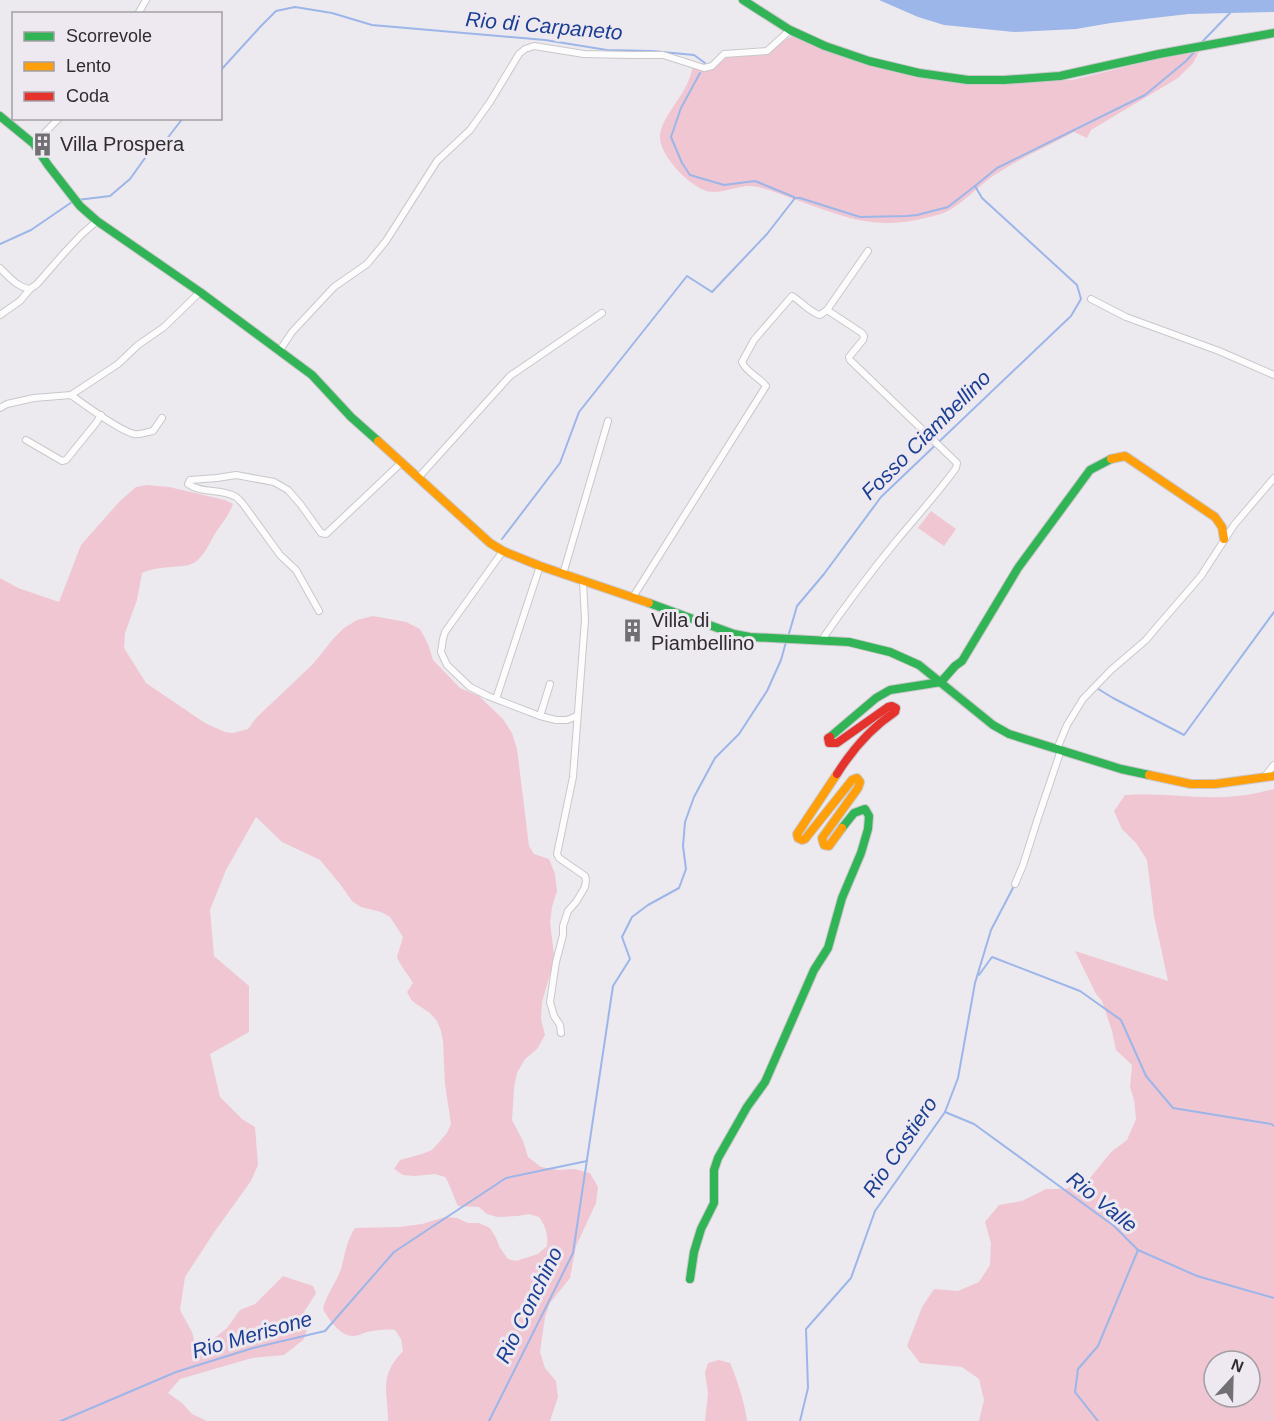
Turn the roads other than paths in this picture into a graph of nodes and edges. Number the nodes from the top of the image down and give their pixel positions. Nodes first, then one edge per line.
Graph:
1 (744, 0) edge
2 (790, 30) junction
3 (1274, 33) edge
4 (0, 116) edge
5 (57, 120) edge
6 (0, 123) edge
7 (12, 125) junction
8 (34, 144) junction
9 (97, 221) junction
10 (868, 251) dead end
11 (0, 268) edge
12 (30, 289) junction
13 (200, 292) junction
14 (1091, 299) dead end
15 (827, 310) junction
16 (602, 313) dead end
17 (0, 315) edge
18 (280, 350) junction
19 (1274, 375) edge
20 (71, 394) junction
21 (0, 408) edge
22 (101, 415) junction
23 (162, 418) dead end
24 (608, 421) dead end
25 (26, 440) dead end
26 (401, 463) junction
27 (418, 478) junction
28 (1274, 478) edge
29 (1224, 539) junction
30 (503, 551) junction
31 (540, 566) junction
32 (563, 574) junction
33 (583, 581) junction
34 (633, 597) junction
35 (319, 611) dead end
36 (821, 641) junction
37 (941, 682) junction
38 (550, 684) dead end
39 (496, 699) junction
40 (540, 716) junction
41 (577, 716) junction
42 (1059, 749) junction
43 (1274, 765) edge
44 (1270, 776) edge
45 (1015, 884) dead end
46 (561, 1033) dead end
47 (690, 1279) dead end

1 - 2 street
2 - 3 street
2 - 18 street
4 - 7 street
5 - 8 street
6 - 7 street
7 - 8 street
8 - 9 street
9 - 12 street
9 - 13 street
10 - 15 street
11 - 12 street
12 - 17 street
13 - 18 street
13 - 20 street
14 - 19 street
15 - 34 street
15 - 36 street
16 - 27 street
18 - 26 street
20 - 21 street
20 - 22 street
22 - 23 street
22 - 25 street
24 - 32 street
26 - 27 street
26 - 35 street
27 - 30 street
28 - 29 street
29 - 37 street
29 - 42 street
30 - 31 street
30 - 39 street
31 - 32 street
31 - 39 street
32 - 33 street
33 - 34 street
33 - 41 street
34 - 36 street
36 - 37 street
37 - 42 street
37 - 47 street
38 - 40 street
39 - 40 street
40 - 41 street
41 - 46 street
42 - 44 street
42 - 45 street
43 - 44 street

